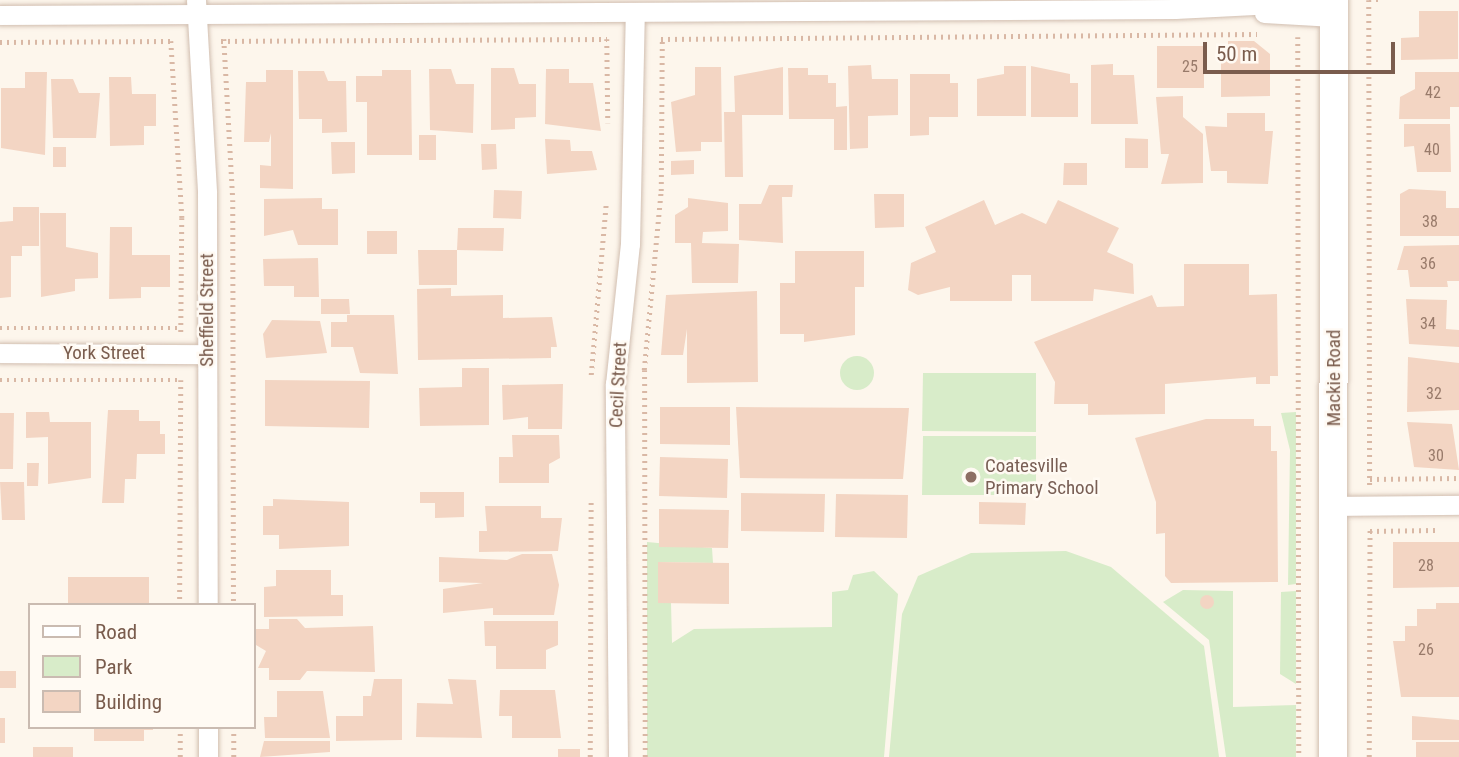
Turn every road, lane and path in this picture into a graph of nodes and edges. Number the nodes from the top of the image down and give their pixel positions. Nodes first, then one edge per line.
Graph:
1 (1369, 0) edge
2 (1380, 0) edge
3 (1334, 6) edge
4 (196, 7) edge
5 (1222, 8) junction
6 (635, 13) junction
7 (0, 15) edge
8 (1298, 25) junction
9 (1270, 34) dead end
10 (1284, 34) dead end
11 (607, 39) junction
12 (635, 39) junction
13 (662, 39) junction
14 (171, 41) junction
15 (198, 41) junction
16 (0, 42) edge
17 (608, 130) dead end
18 (607, 197) dead end
19 (0, 328) edge
20 (181, 328) junction
21 (0, 353) edge
22 (181, 354) junction
23 (207, 354) junction
24 (0, 380) edge
25 (181, 380) junction
26 (591, 391) dead end
27 (1459, 478) edge
28 (1370, 479) junction
29 (591, 486) dead end
30 (1459, 505) edge
31 (1334, 506) junction
32 (1371, 506) junction
33 (1446, 530) dead end
34 (1370, 531) junction
35 (180, 603) edge
36 (208, 603) edge
37 (180, 729) edge
38 (208, 729) edge
39 (234, 729) edge
40 (180, 757) edge
41 (208, 757) edge
42 (234, 757) edge
43 (590, 757) edge
44 (618, 757) edge
45 (645, 757) edge
46 (1299, 757) edge
47 (1334, 757) edge
48 (1369, 757) edge

1 - 2 path
1 - 28 path
3 - 5 street
3 - 8 street
3 - 31 street, Mackie Road
4 - 6 street
4 - 7 street
4 - 15 street, Sheffield Street
5 - 6 street
5 - 8 street
6 - 12 street, Cecil Street
8 - 10 path
8 - 46 path
9 - 13 path
11 - 12 path
11 - 15 path
11 - 17 path
12 - 13 path
12 - 44 street, Cecil Street
13 - 45 path
14 - 15 path
14 - 16 path
14 - 20 path
15 - 23 street, Sheffield Street
18 - 26 path
19 - 20 path
20 - 22 path
21 - 22 street, York Street
22 - 23 street, York Street
22 - 25 path
23 - 36 street, Sheffield Street
24 - 25 path
25 - 35 path
27 - 28 path
28 - 32 path
29 - 43 path
30 - 32 street
31 - 32 street
31 - 47 street, Mackie Road
32 - 34 path
33 - 34 path
34 - 48 path
37 - 40 path
38 - 41 street
39 - 42 path

